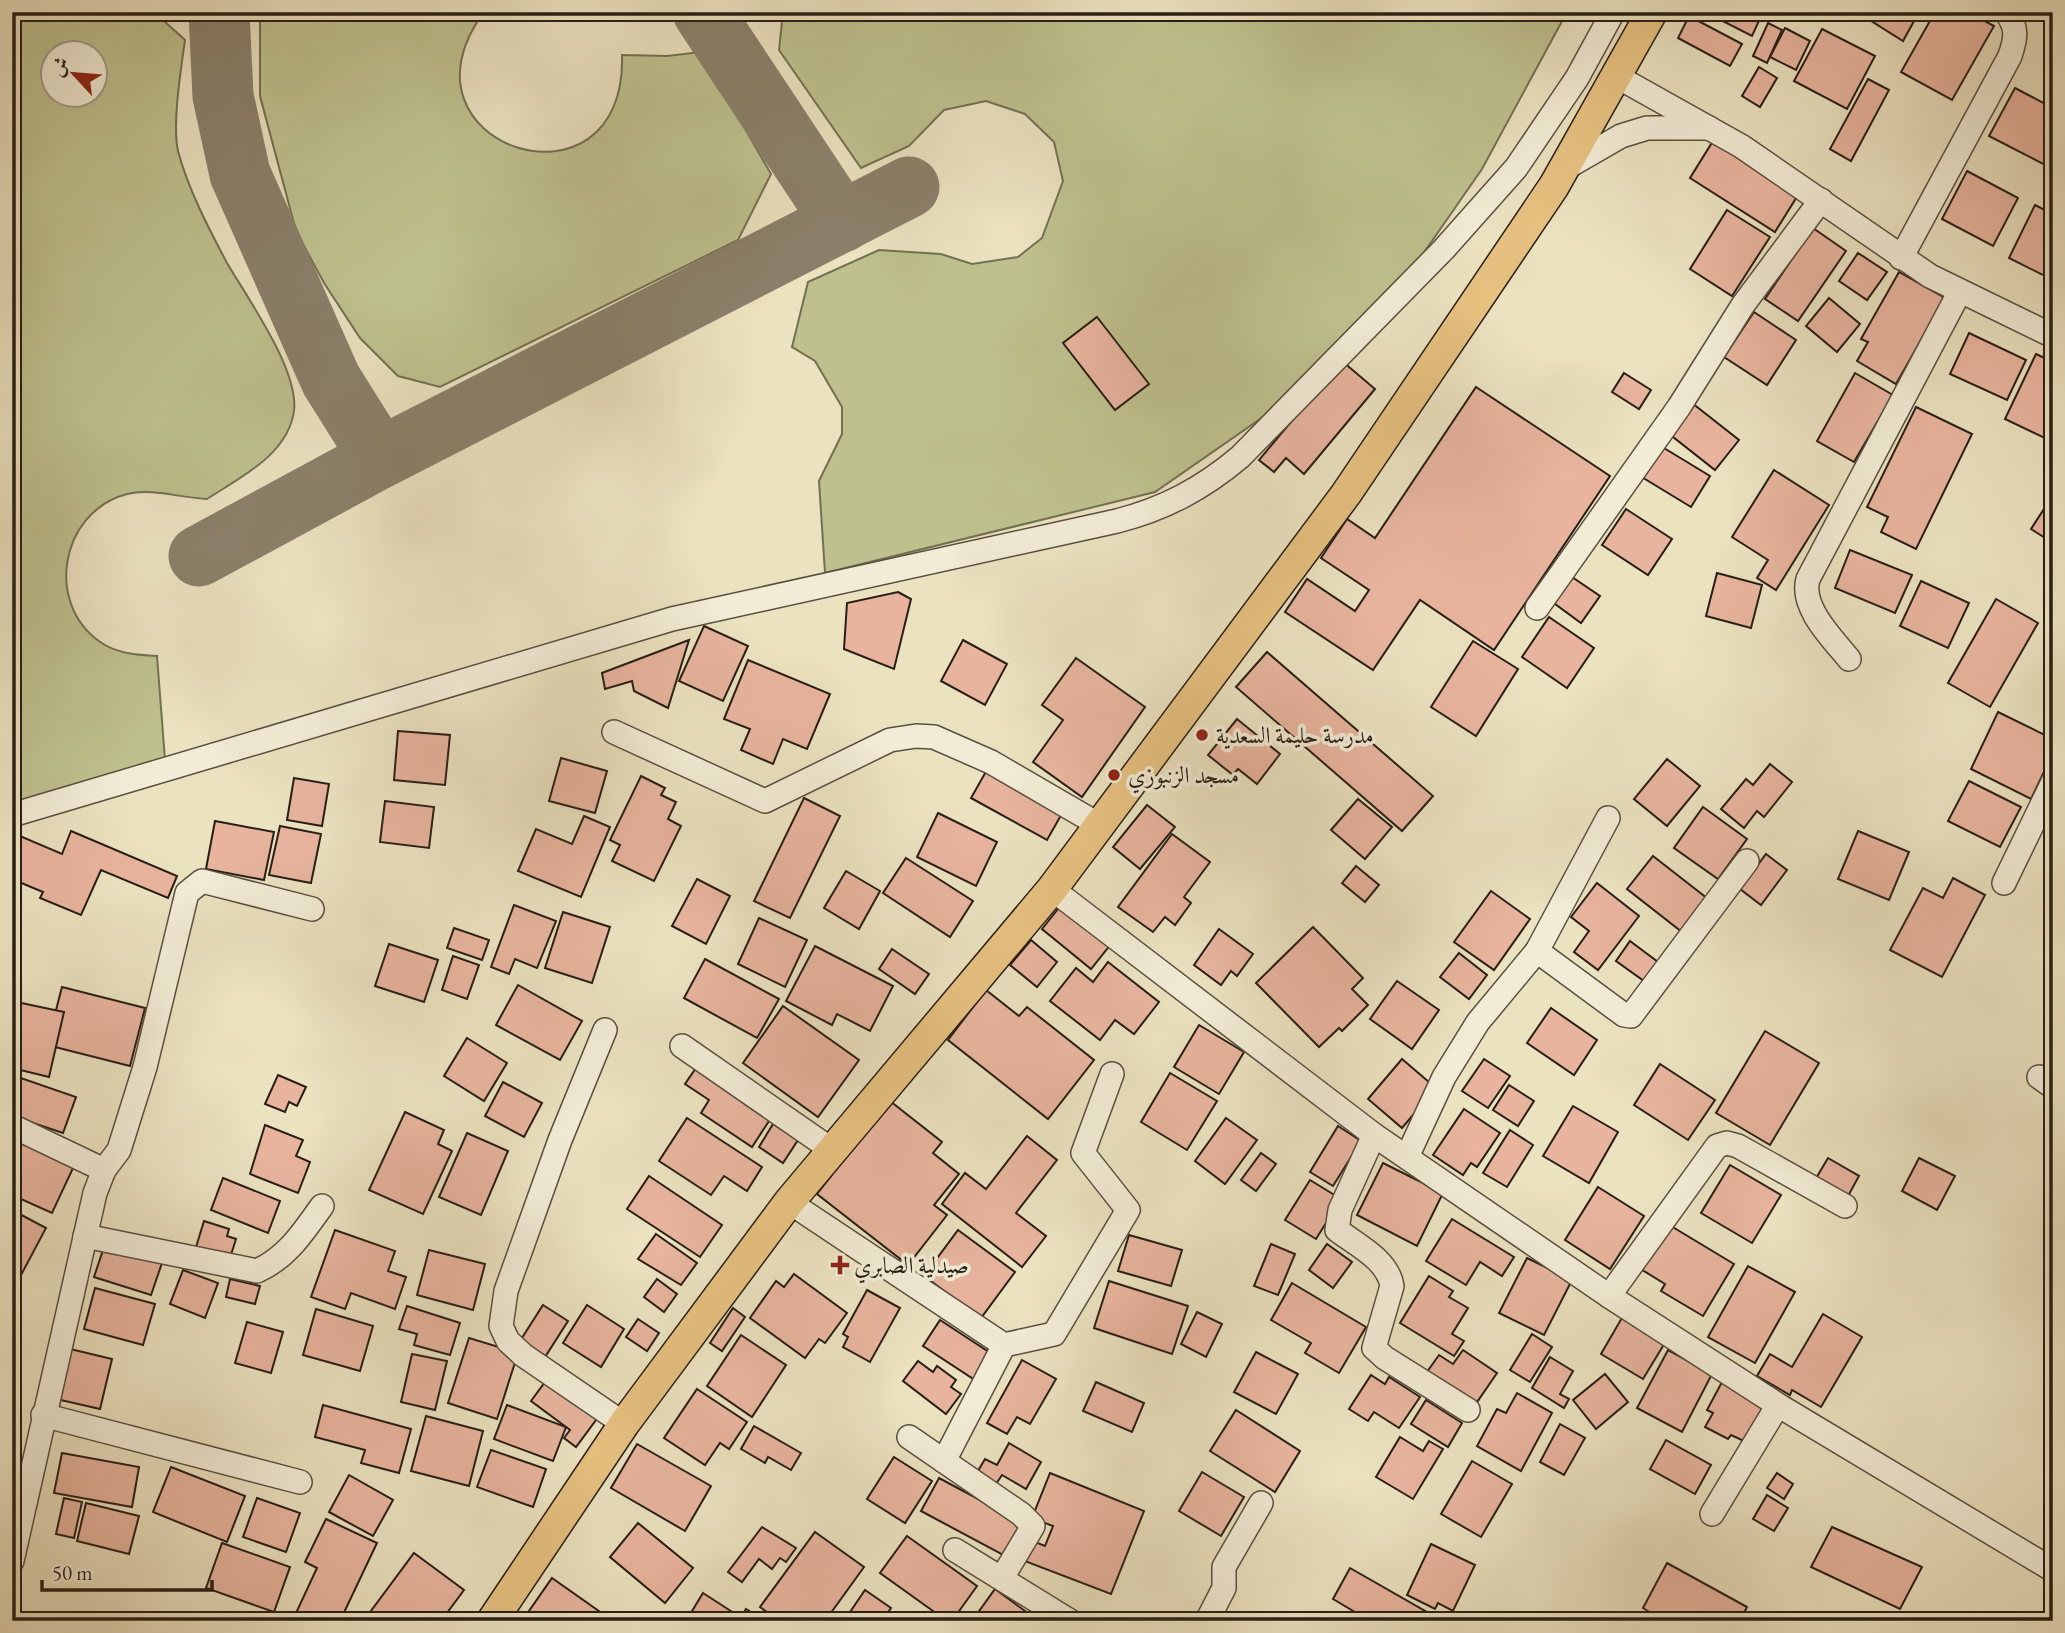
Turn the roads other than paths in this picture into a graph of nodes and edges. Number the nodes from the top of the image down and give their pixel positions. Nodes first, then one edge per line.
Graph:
1 (1613, 12) edge
2 (1652, 12) edge
3 (2006, 12) edge
4 (1616, 76) junction
5 (1713, 128) junction
6 (1562, 170) junction
7 (1821, 200) junction
8 (1901, 258) junction
9 (1959, 293) junction
10 (2053, 336) edge
11 (1537, 608) dead end
12 (1849, 659) dead end
13 (614, 732) dead end
14 (2053, 782) edge
15 (12, 815) edge
16 (1608, 818) dead end
17 (1101, 826) junction
18 (1747, 861) dead end
19 (2004, 883) dead end
20 (1052, 889) junction
21 (312, 909) dead end
22 (1537, 951) junction
23 (604, 1030) dead end
24 (682, 1046) dead end
25 (1112, 1073) dead end
26 (12, 1126) edge
27 (1374, 1135) junction
28 (832, 1150) junction
29 (1407, 1157) junction
30 (104, 1170) junction
31 (789, 1202) junction
32 (322, 1206) dead end
33 (1845, 1206) dead end
34 (85, 1237) junction
35 (1609, 1296) junction
36 (1004, 1345) junction
37 (1778, 1405) junction
38 (1468, 1410) dead end
39 (43, 1415) junction
40 (624, 1424) junction
41 (909, 1437) dead end
42 (944, 1461) junction
43 (300, 1482) dead end
44 (1261, 1503) dead end
45 (1712, 1514) dead end
46 (955, 1550) dead end
47 (12, 1561) edge
48 (2053, 1570) edge
49 (1003, 1578) junction
50 (492, 1621) edge
51 (1070, 1621) edge
52 (1207, 1621) edge

1 - 15 street
2 - 4 main road
3 - 8 street
4 - 5 street
4 - 6 main road
5 - 6 street
5 - 7 street
6 - 17 main road
7 - 8 street
7 - 11 street
8 - 9 street
9 - 10 street
9 - 12 street
13 - 17 street
14 - 19 street
16 - 22 street
17 - 20 main road
18 - 22 street
20 - 27 street
20 - 28 main road
21 - 30 street
22 - 29 street
23 - 40 street
24 - 28 street
25 - 36 street
26 - 30 street
27 - 29 street
27 - 38 street
28 - 31 main road
29 - 35 street
30 - 34 street
31 - 36 street
31 - 40 main road
32 - 34 street
33 - 35 street
34 - 39 street
35 - 37 street
36 - 42 street
37 - 45 street
37 - 48 street
39 - 43 street
39 - 47 street
40 - 50 main road
41 - 42 street
42 - 49 street
44 - 52 street
46 - 49 street
49 - 51 street

